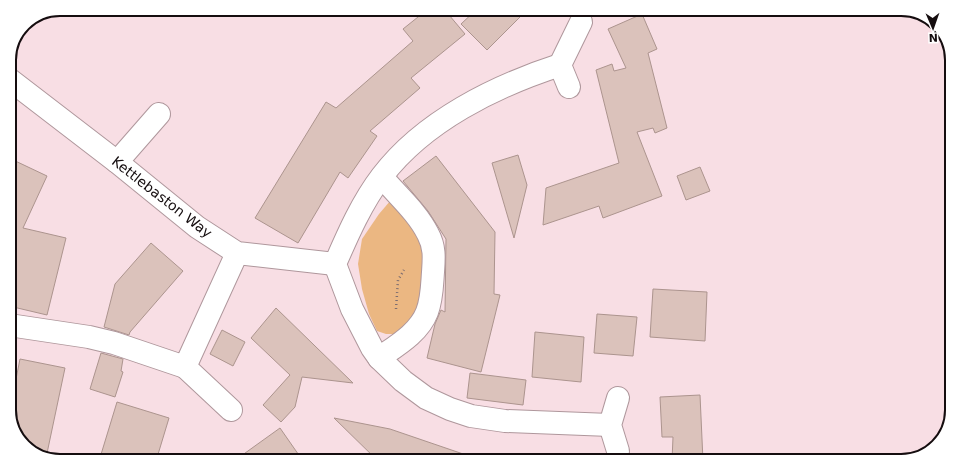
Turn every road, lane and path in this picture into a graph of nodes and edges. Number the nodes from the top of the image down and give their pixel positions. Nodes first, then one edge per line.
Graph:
1 (581, 22) dead end
2 (560, 65) junction
3 (16, 84) edge
4 (569, 87) dead end
5 (159, 114) dead end
6 (117, 162) junction
7 (382, 177) junction
8 (237, 253) junction
9 (335, 264) junction
10 (406, 267) dead end
11 (16, 326) edge
12 (396, 346) junction
13 (379, 358) junction
14 (185, 367) junction
15 (618, 398) dead end
16 (231, 410) dead end
17 (610, 426) junction
18 (618, 451) dead end

1 - 2 street
2 - 4 street
2 - 7 street
3 - 6 street, Kettlebaston Way
5 - 6 street
6 - 8 street, Kettlebaston Way
7 - 9 street
7 - 12 street
8 - 9 street, Kettlebaston Way
8 - 14 street
9 - 13 street
10 - 12 path
11 - 14 street
12 - 13 street
13 - 17 street
14 - 16 street
15 - 17 street
17 - 18 street

